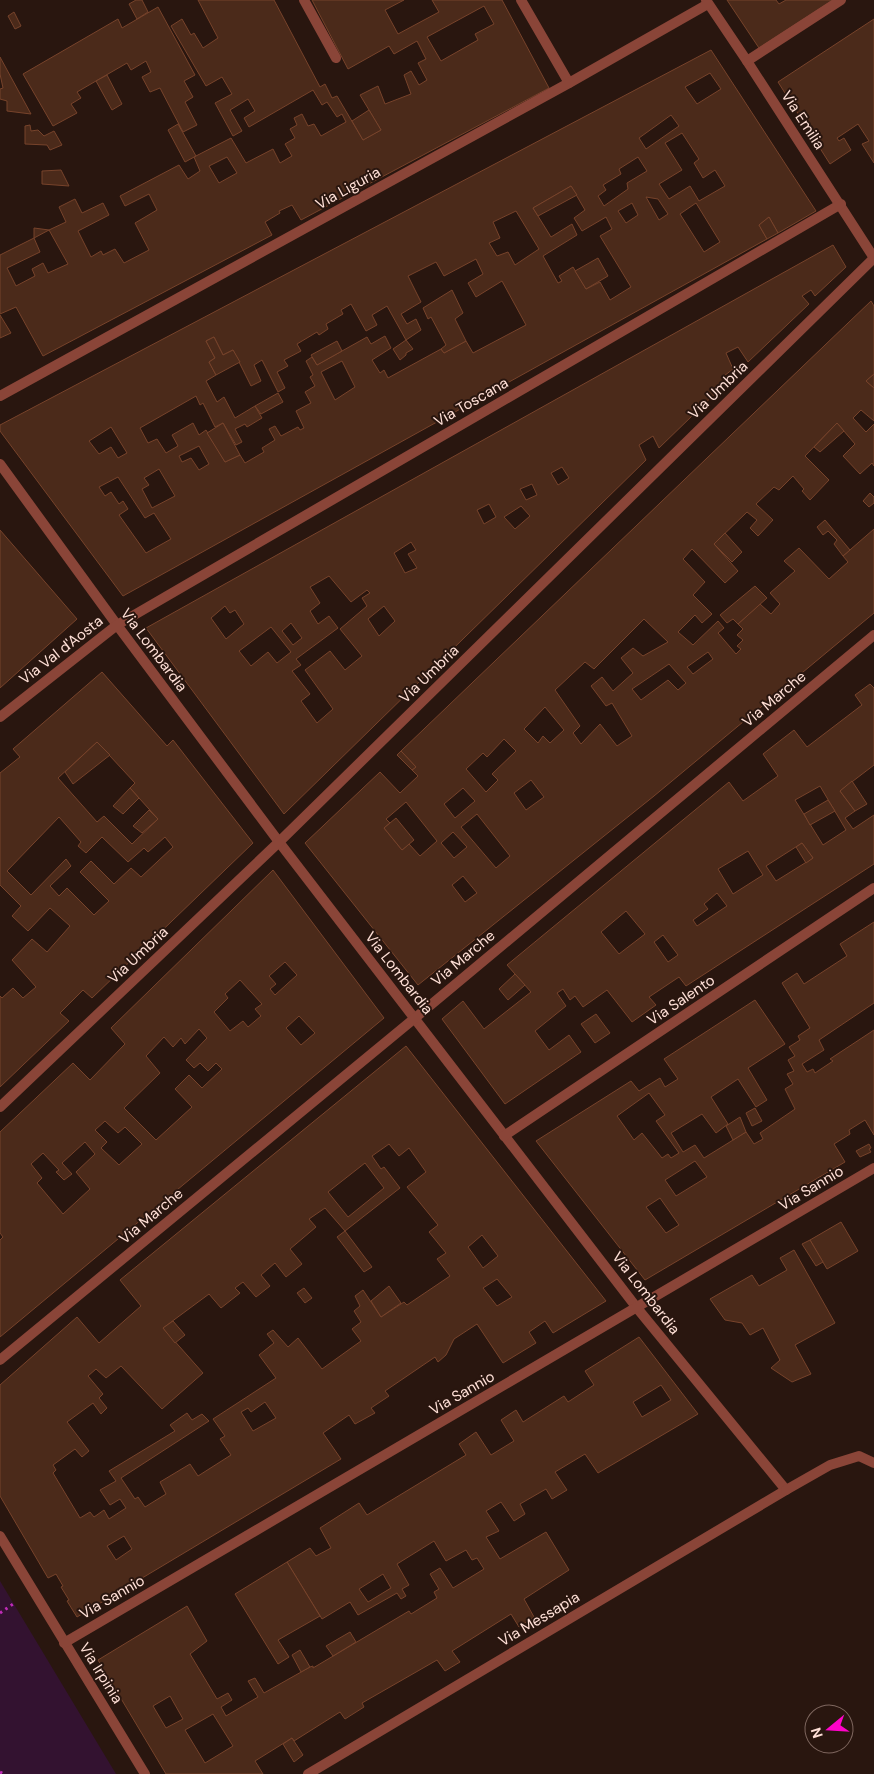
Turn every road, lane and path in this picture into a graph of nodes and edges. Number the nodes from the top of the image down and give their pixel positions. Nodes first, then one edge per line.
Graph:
1 (304, 0) edge
2 (521, 0) edge
3 (841, 0) edge
4 (707, 2) edge
5 (336, 58) dead end
6 (747, 61) junction
7 (569, 83) junction
8 (841, 204) junction
9 (874, 258) edge
10 (0, 396) edge
11 (0, 464) edge
12 (117, 625) junction
13 (874, 635) edge
14 (0, 717) edge
15 (279, 842) junction
16 (874, 888) edge
17 (415, 1018) junction
18 (0, 1107) edge
19 (504, 1136) junction
20 (874, 1168) edge
21 (638, 1308) junction
22 (0, 1360) edge
23 (874, 1463) edge
24 (786, 1490) junction
25 (0, 1536) edge
26 (17, 1602) dead end
27 (0, 1613) edge
28 (64, 1643) junction
29 (0, 1772) edge
30 (4, 1774) edge
31 (145, 1774) edge
32 (308, 1774) edge

1 - 5 street
2 - 7 street
3 - 6 street
4 - 6 street, Via Emilia
4 - 7 street, Via Liguria
6 - 8 street, Via Emilia
7 - 10 street, Via Liguria
8 - 9 street, Via Emilia
8 - 12 street, Via Toscana
9 - 15 street, Via Umbria
11 - 12 street, Via Lombardia
12 - 14 street, Via Val d'Aosta
12 - 15 street, Via Lombardia
13 - 17 street, Via Marche
15 - 17 street, Via Lombardia
15 - 18 street, Via Umbria
16 - 19 street, Via Salento
17 - 19 street, Via Lombardia
17 - 22 street, Via Marche
19 - 21 street, Via Lombardia
20 - 21 street, Via Sannio
21 - 24 street, Via Lombardia
21 - 28 street, Via Sannio
23 - 24 street, Via Messapia
24 - 32 street, Via Messapia
25 - 28 street, Via Irpinia
26 - 27 path
28 - 31 street, Via Irpinia
29 - 30 path

